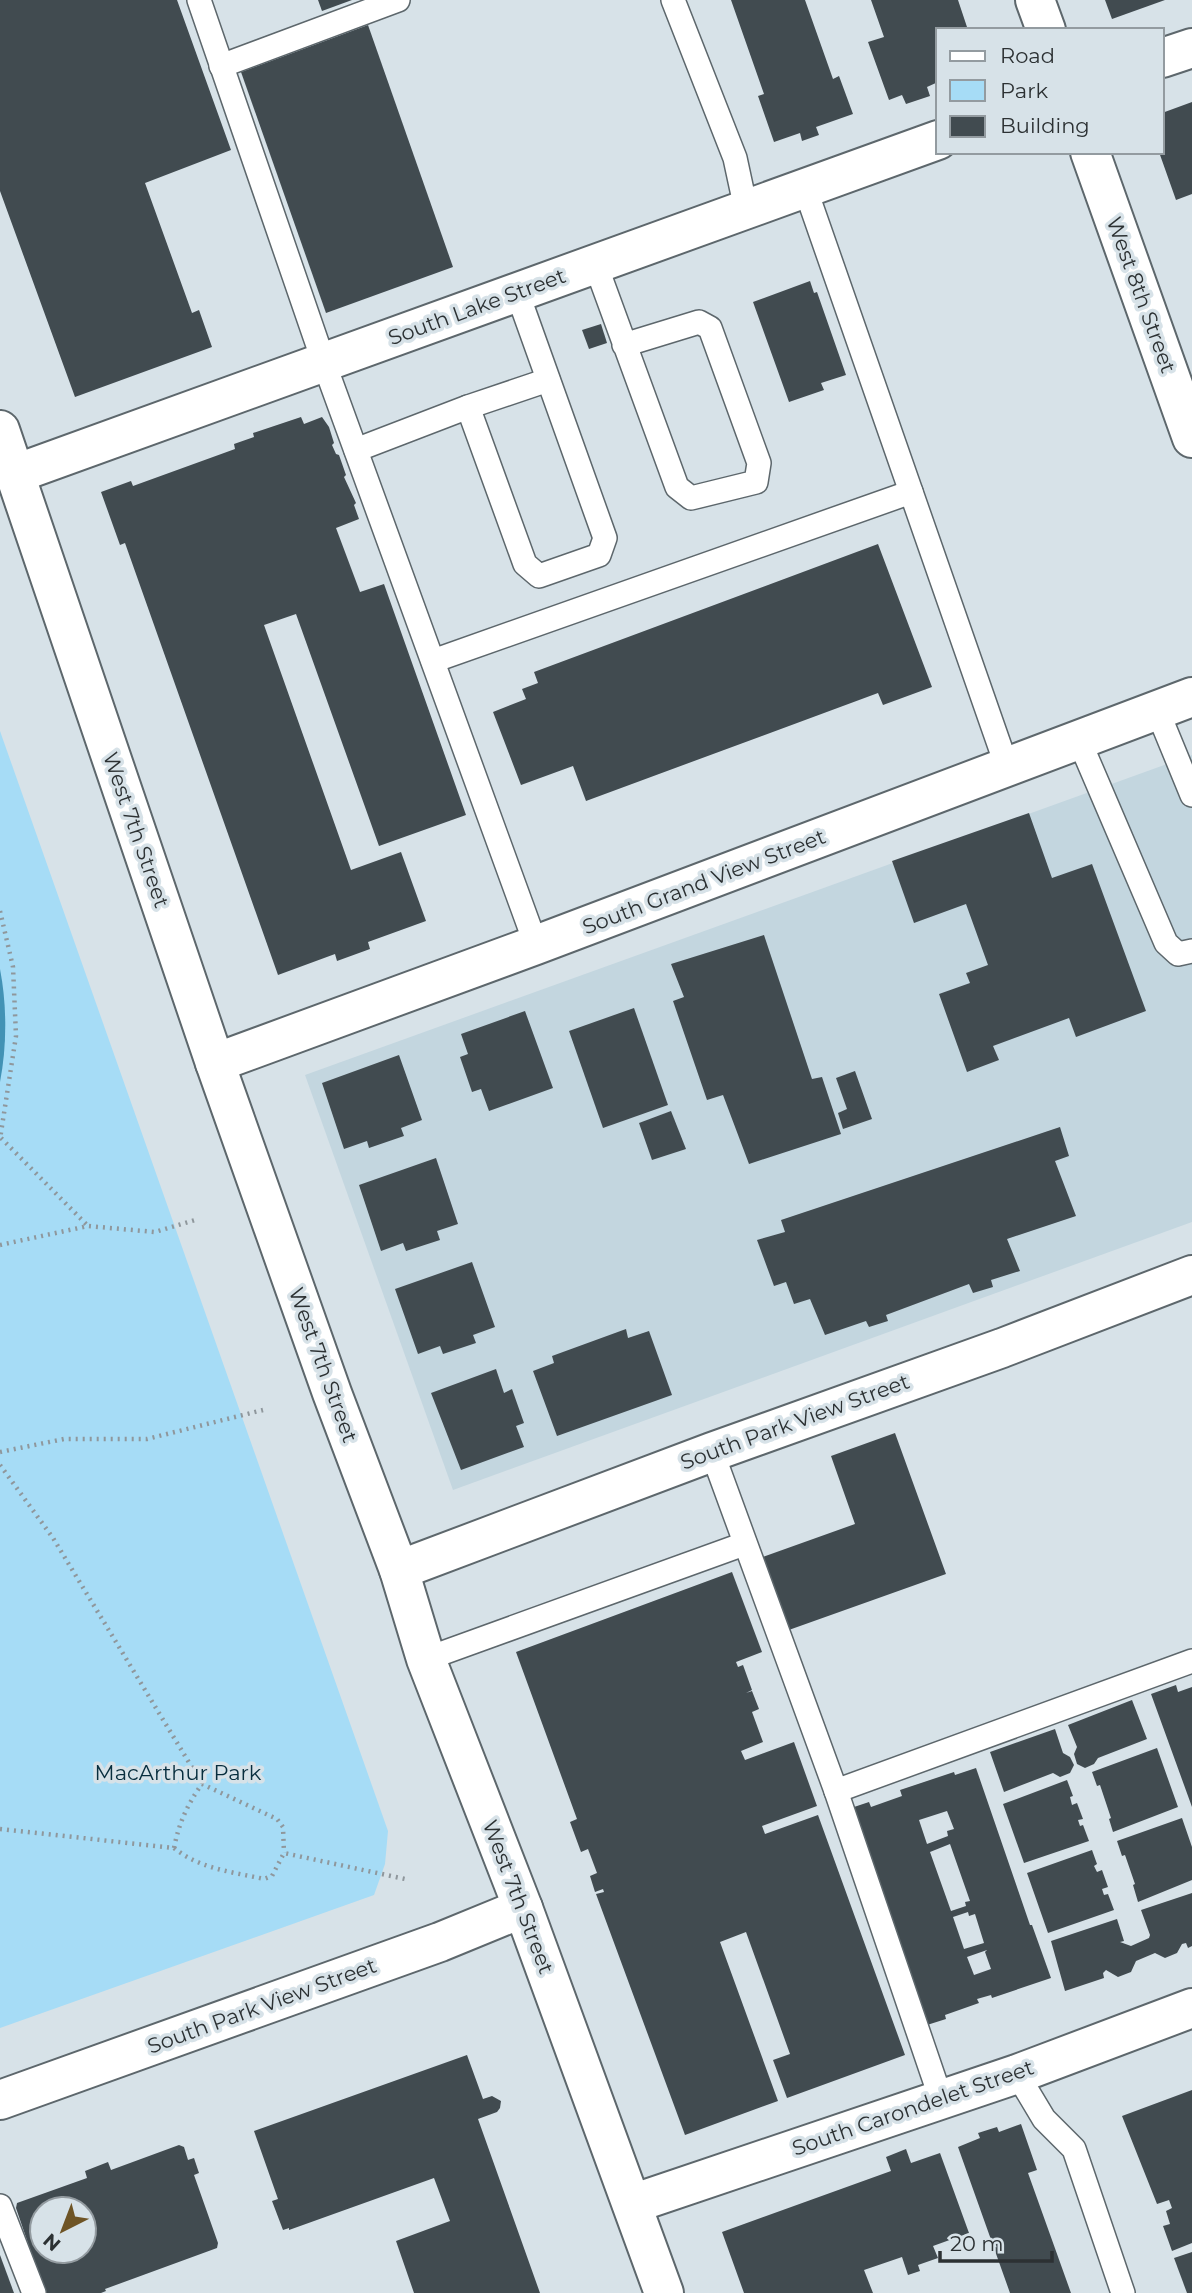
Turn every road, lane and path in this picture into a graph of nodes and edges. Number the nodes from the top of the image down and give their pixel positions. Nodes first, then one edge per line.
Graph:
1 (199, 0) edge
2 (398, 0) edge
3 (673, 0) edge
4 (1035, 0) edge
5 (1045, 28) edge
6 (1192, 48) edge
7 (1164, 57) edge
8 (221, 66) junction
9 (936, 141) edge
10 (1091, 154) edge
11 (805, 188) junction
12 (746, 209) junction
13 (595, 263) junction
14 (517, 292) junction
15 (624, 345) junction
16 (324, 363) junction
17 (548, 380) junction
18 (1184, 388) edge
19 (468, 407) junction
20 (0, 430) edge
21 (1192, 438) edge
22 (356, 450) junction
23 (15, 474) junction
24 (911, 492) junction
25 (433, 661) junction
26 (1192, 697) edge
27 (1157, 710) junction
28 (1079, 740) junction
29 (1007, 767) junction
30 (1192, 795) edge
31 (0, 911) edge
32 (537, 945) junction
33 (1192, 951) edge
34 (215, 1063) junction
35 (0, 1138) edge
36 (195, 1220) dead end
37 (88, 1226) junction
38 (0, 1245) edge
39 (1192, 1275) edge
40 (262, 1410) dead end
41 (0, 1452) edge
42 (712, 1452) junction
43 (0, 1465) edge
44 (744, 1544) junction
45 (399, 1570) junction
46 (426, 1659) junction
47 (1192, 1661) edge
48 (202, 1784) junction
49 (836, 1791) junction
50 (0, 1829) edge
51 (174, 1848) junction
52 (284, 1853) junction
53 (405, 1879) dead end
54 (523, 1908) junction
55 (1192, 2008) edge
56 (1017, 2074) junction
57 (941, 2099) junction
58 (0, 2100) edge
59 (632, 2204) junction
60 (0, 2206) edge
61 (34, 2293) edge
62 (664, 2293) edge
63 (1123, 2293) edge

1 - 8 lane
2 - 8 lane
3 - 12 lane
4 - 5 street
6 - 7 street
8 - 16 lane
9 - 11 street, South Lake Street
10 - 18 street, West 8th Street
11 - 12 street, South Lake Street
11 - 24 lane
12 - 13 street, South Lake Street
13 - 14 street, South Lake Street
13 - 15 lane
14 - 16 street, South Lake Street
14 - 17 lane
15 - 15 lane
16 - 22 lane
16 - 23 street, South Lake Street
17 - 19 lane
17 - 19 lane
18 - 21 street, West 8th Street
19 - 22 lane
20 - 23 street, West 7th Street
22 - 25 lane
23 - 34 street, West 7th Street
24 - 25 lane
24 - 29 lane
25 - 32 lane
26 - 27 street, South Grand View Street
27 - 28 street, South Grand View Street
27 - 30 lane
28 - 29 street, South Grand View Street
28 - 33 lane
29 - 32 street, South Grand View Street
31 - 35 path
32 - 34 street, South Grand View Street
34 - 45 street, West 7th Street
35 - 37 path
36 - 37 path
37 - 38 path
39 - 42 street, South Park View Street
40 - 41 path
42 - 44 lane
42 - 45 street, South Park View Street
43 - 48 path
44 - 46 lane
44 - 49 lane
45 - 46 street, West 7th Street
46 - 54 street, West 7th Street
47 - 49 lane
48 - 51 path
48 - 52 path
49 - 57 lane
50 - 51 path
51 - 52 path
52 - 53 path
54 - 58 street, South Park View Street
54 - 59 street, West 7th Street
55 - 56 street, South Carondelet Street
56 - 57 street, South Carondelet Street
56 - 63 lane
57 - 59 street, South Carondelet Street
59 - 62 street, West 7th Street
60 - 61 lane

